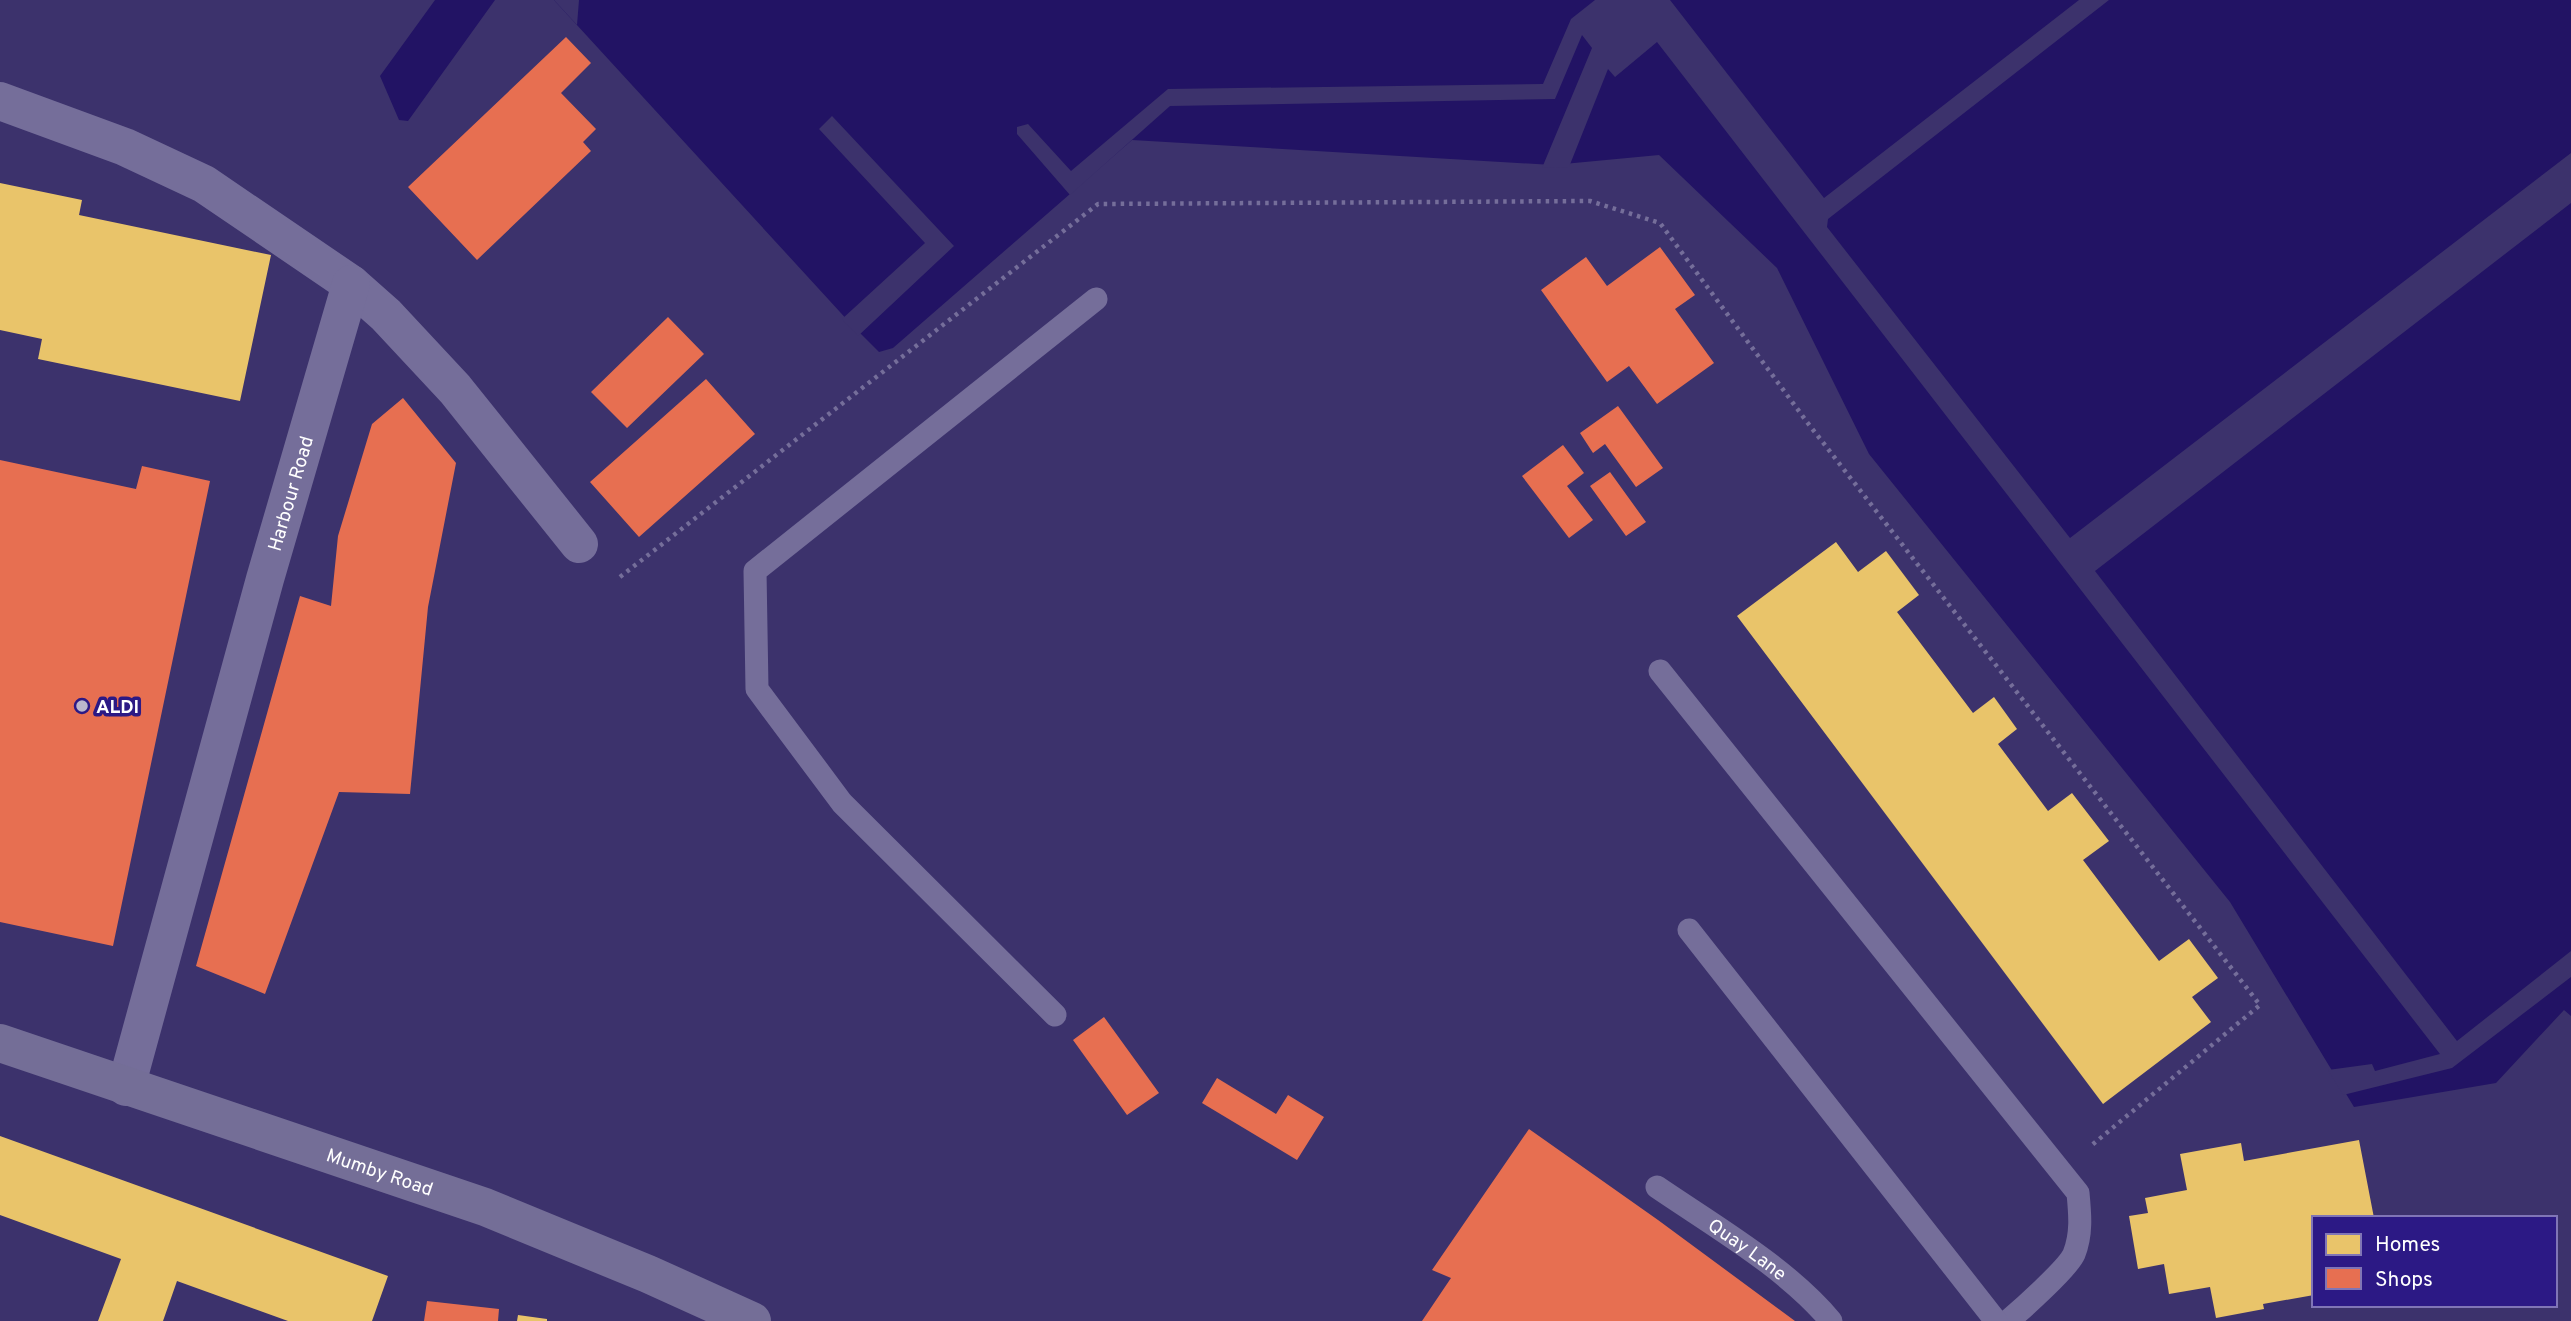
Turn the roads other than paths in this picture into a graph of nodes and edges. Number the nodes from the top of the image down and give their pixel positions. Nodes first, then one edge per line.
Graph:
1 (0, 101) edge
2 (351, 284) junction
3 (1096, 299) dead end
4 (579, 544) road end
5 (1660, 671) dead end
6 (1689, 930) dead end
7 (1055, 1015) dead end
8 (0, 1043) edge
9 (126, 1087) junction
10 (1657, 1187) dead end
11 (752, 1321) edge
12 (1831, 1321) edge
13 (1996, 1321) edge
14 (2008, 1321) edge

1 - 2 street
2 - 4 street
2 - 9 street, Harbour Road
3 - 7 lane
5 - 14 lane
6 - 13 lane
8 - 9 main road, Mumby Road
9 - 11 main road, Mumby Road
10 - 12 lane, Quay Lane

